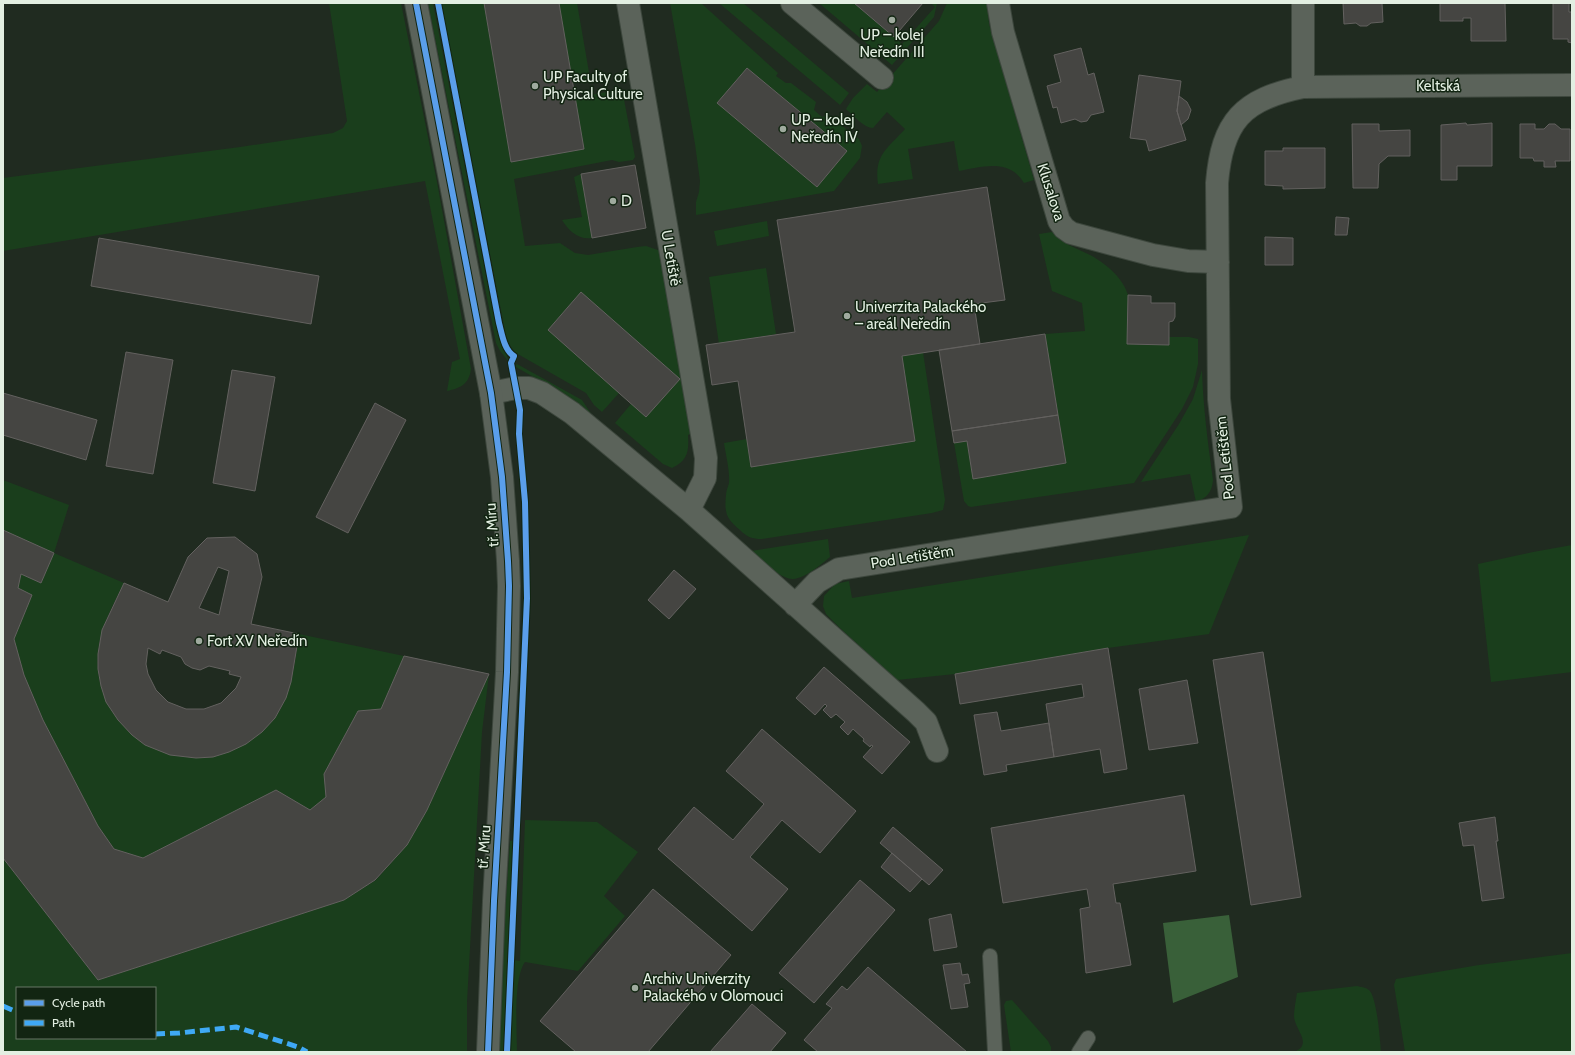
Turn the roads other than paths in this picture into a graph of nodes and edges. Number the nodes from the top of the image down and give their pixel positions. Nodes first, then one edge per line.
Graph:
1 (416, 3) edge
2 (628, 3) edge
3 (792, 3) edge
4 (998, 3) edge
5 (1303, 3) edge
6 (882, 78) dead end
7 (1572, 85) edge
8 (1303, 87) junction
9 (1218, 262) junction
10 (491, 393) junction
11 (689, 510) junction
12 (795, 605) junction
13 (937, 751) dead end
14 (990, 956) dead end
15 (1088, 1038) dead end
16 (488, 1052) edge
17 (996, 1052) edge
18 (1078, 1052) edge

1 - 10 street, tř. Míru
2 - 11 street, U Letiště
3 - 6 street
4 - 9 street, Klusalova
5 - 8 street
7 - 8 street, Keltská
8 - 9 street, Pod Letištěm
9 - 12 street, Pod Letištěm
10 - 11 street
10 - 16 street, tř. Míru
11 - 12 street
12 - 13 street
14 - 17 lane
15 - 18 lane

